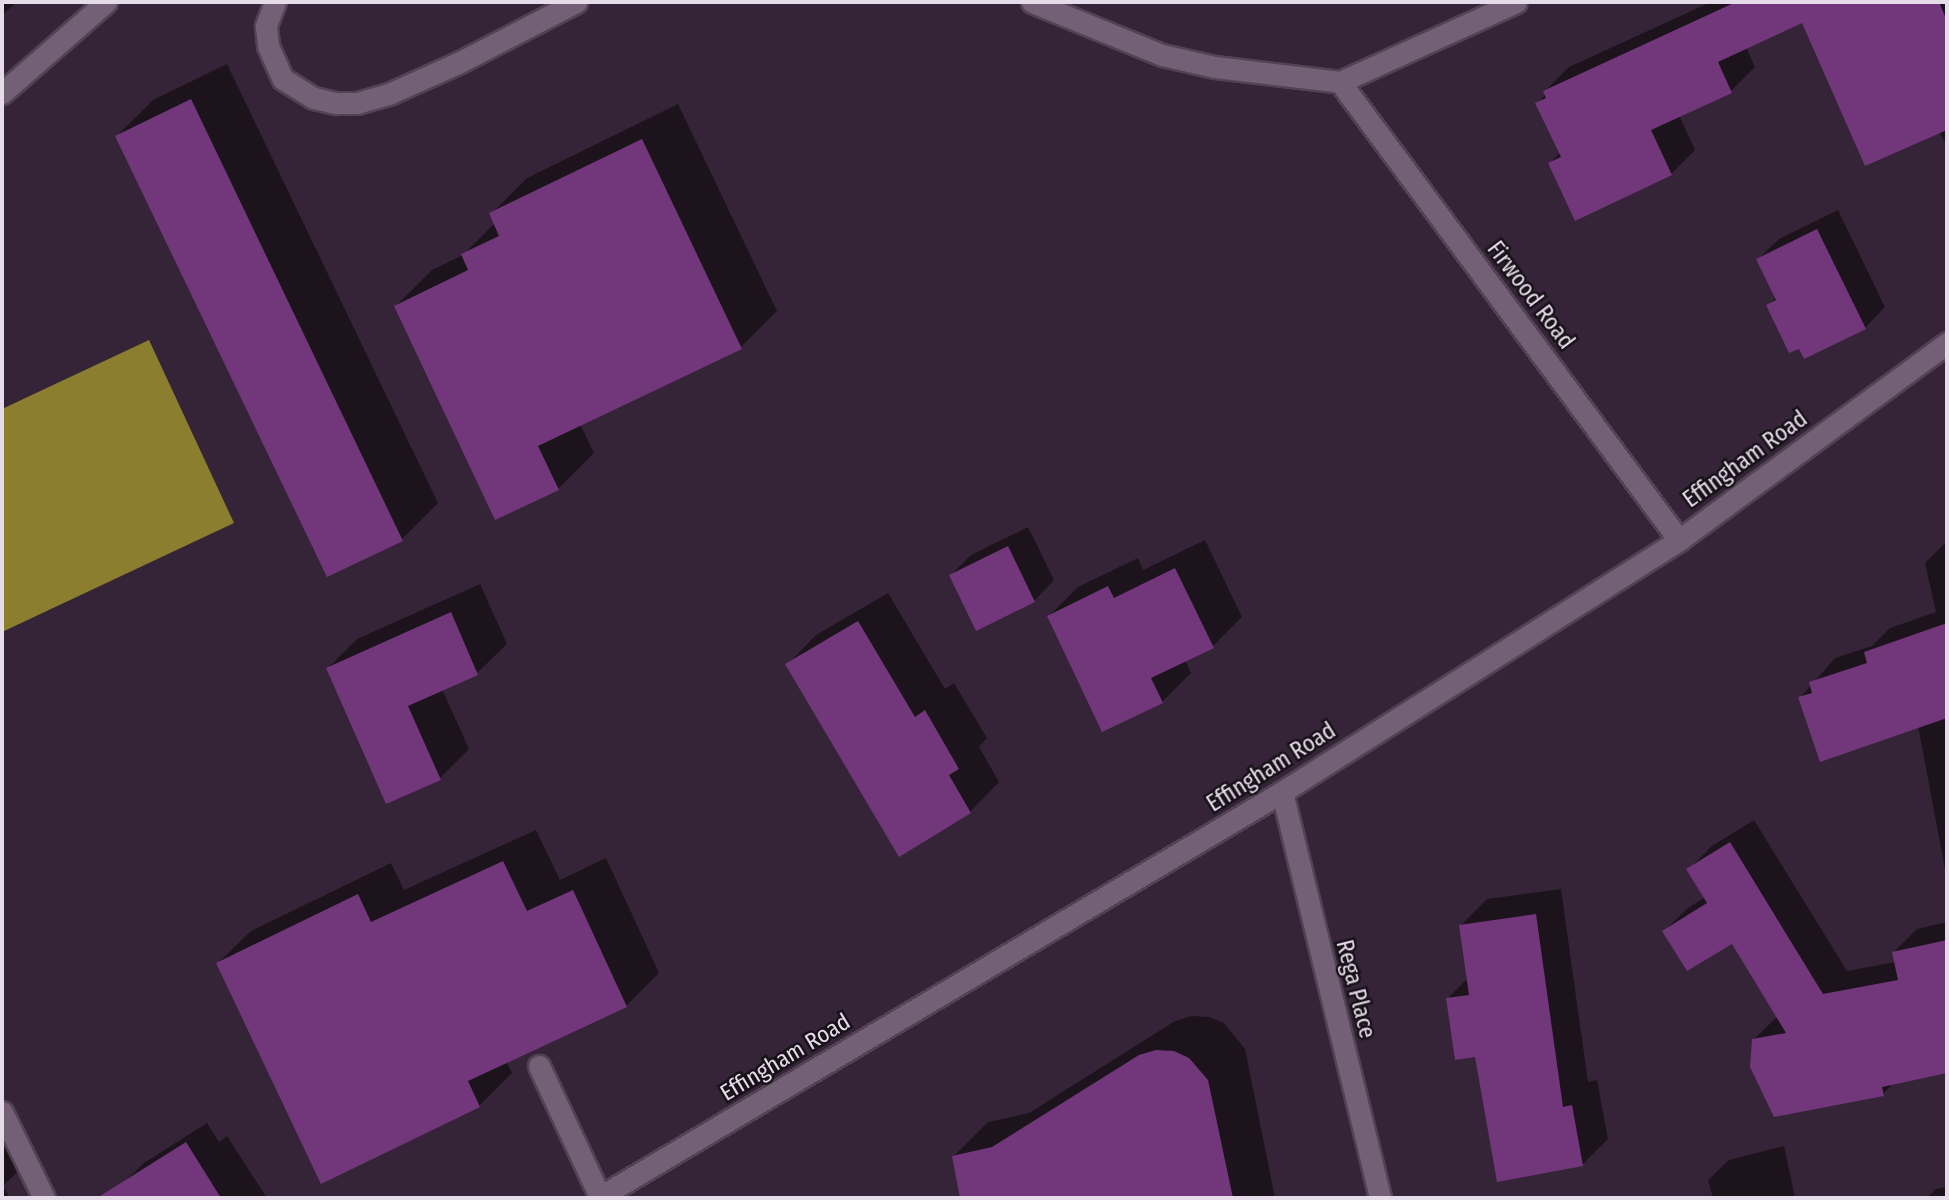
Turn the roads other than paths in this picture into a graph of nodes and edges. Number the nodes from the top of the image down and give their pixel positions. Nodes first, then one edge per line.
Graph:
1 (106, 2) edge
2 (275, 2) edge
3 (576, 2) edge
4 (1031, 2) edge
5 (1516, 2) edge
6 (1339, 82) junction
7 (2, 93) edge
8 (1947, 343) edge
9 (1679, 540) junction
10 (1282, 792) junction
11 (540, 1066) dead end
12 (2, 1112) edge
13 (44, 1198) edge
14 (599, 1198) edge
15 (1380, 1198) edge

1 - 7 street
2 - 3 street
4 - 6 street
5 - 6 street
6 - 9 street, Firwood Road
8 - 9 street, Effingham Road
9 - 10 street, Effingham Road
10 - 14 street, Effingham Road
10 - 15 street, Rega Place
11 - 14 street
12 - 13 street

